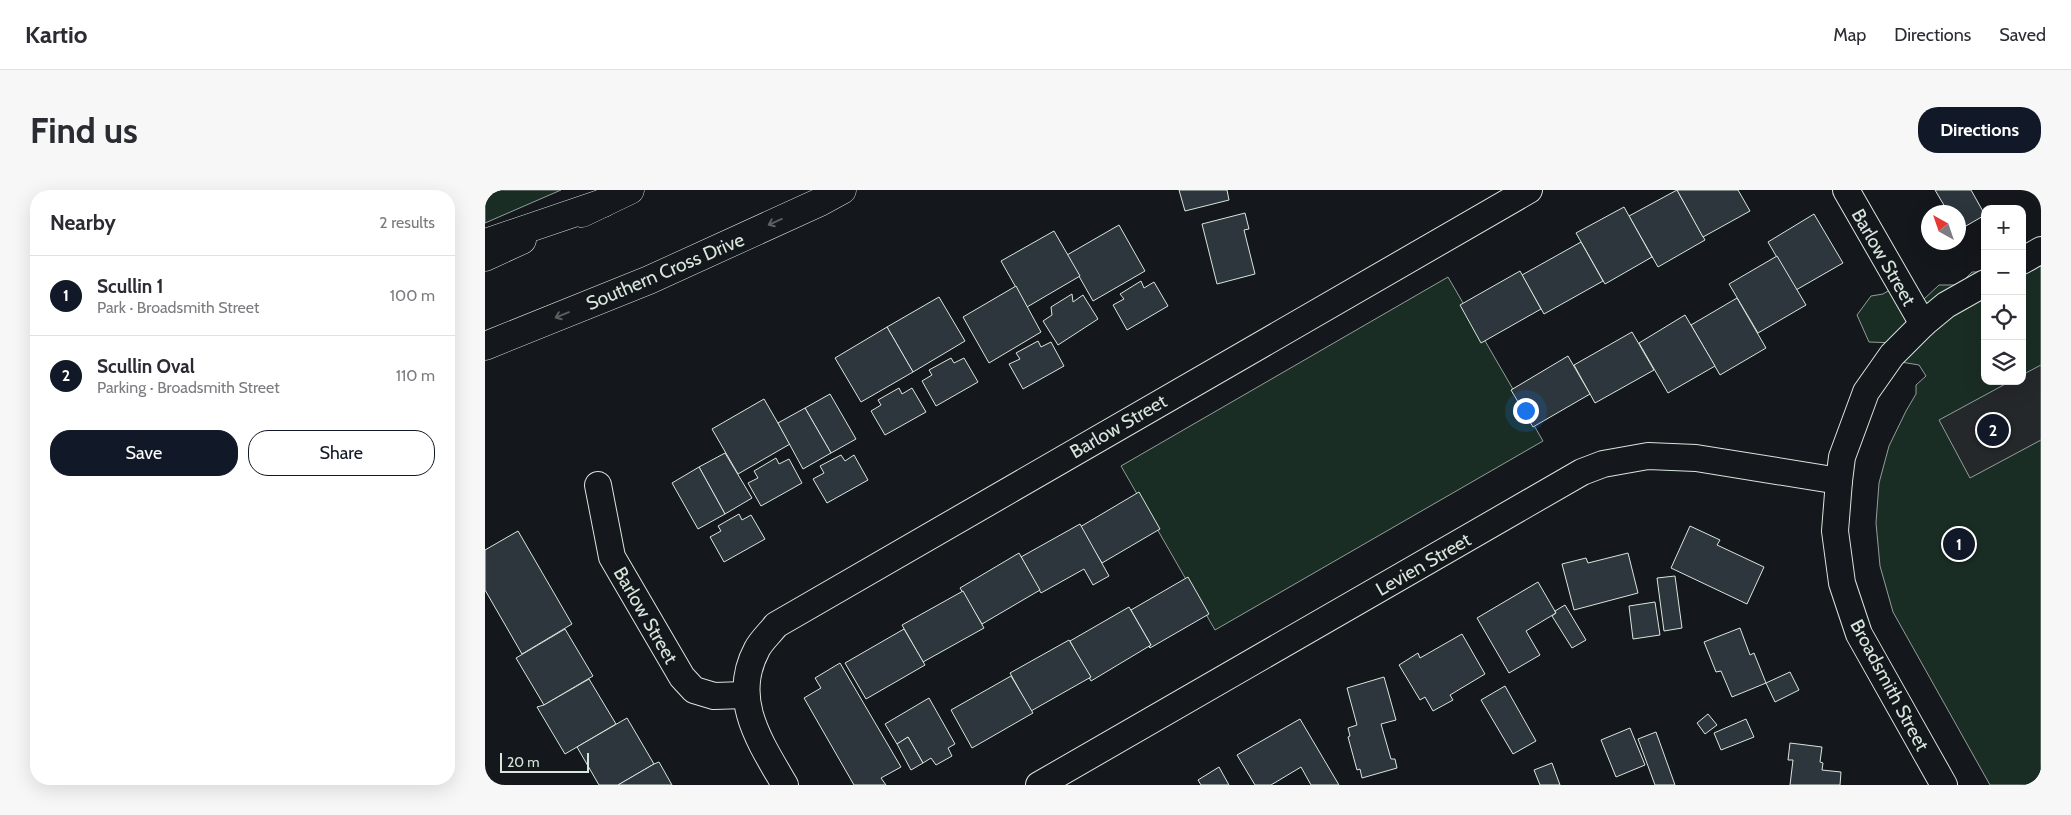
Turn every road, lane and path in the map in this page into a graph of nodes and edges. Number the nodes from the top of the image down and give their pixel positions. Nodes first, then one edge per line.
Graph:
1 (630, 190) edge
2 (842, 190) edge
3 (1529, 190) edge
4 (1846, 190) edge
5 (603, 203) junction
6 (485, 243) edge
7 (2041, 250) edge
8 (485, 257) edge
9 (2026, 259) edge
10 (1981, 285) edge
11 (1923, 324) junction
12 (485, 346) edge
13 (1839, 481) junction
14 (598, 485) dead end
15 (745, 695) junction
16 (785, 785) edge
17 (1039, 785) edge
18 (1944, 785) edge

1 - 5 main road
2 -> 12 main road, Southern Cross Drive
3 - 15 street, Barlow Street
4 - 11 street, Barlow Street
5 - 6 main road
5 - 8 main road
7 - 9 street
10 - 11 street, Broadsmith Street
11 - 13 street, Broadsmith Street
13 - 17 street, Levien Street
13 - 18 street, Broadsmith Street
14 - 15 street, Barlow Street
15 - 16 street, Barlow Street

